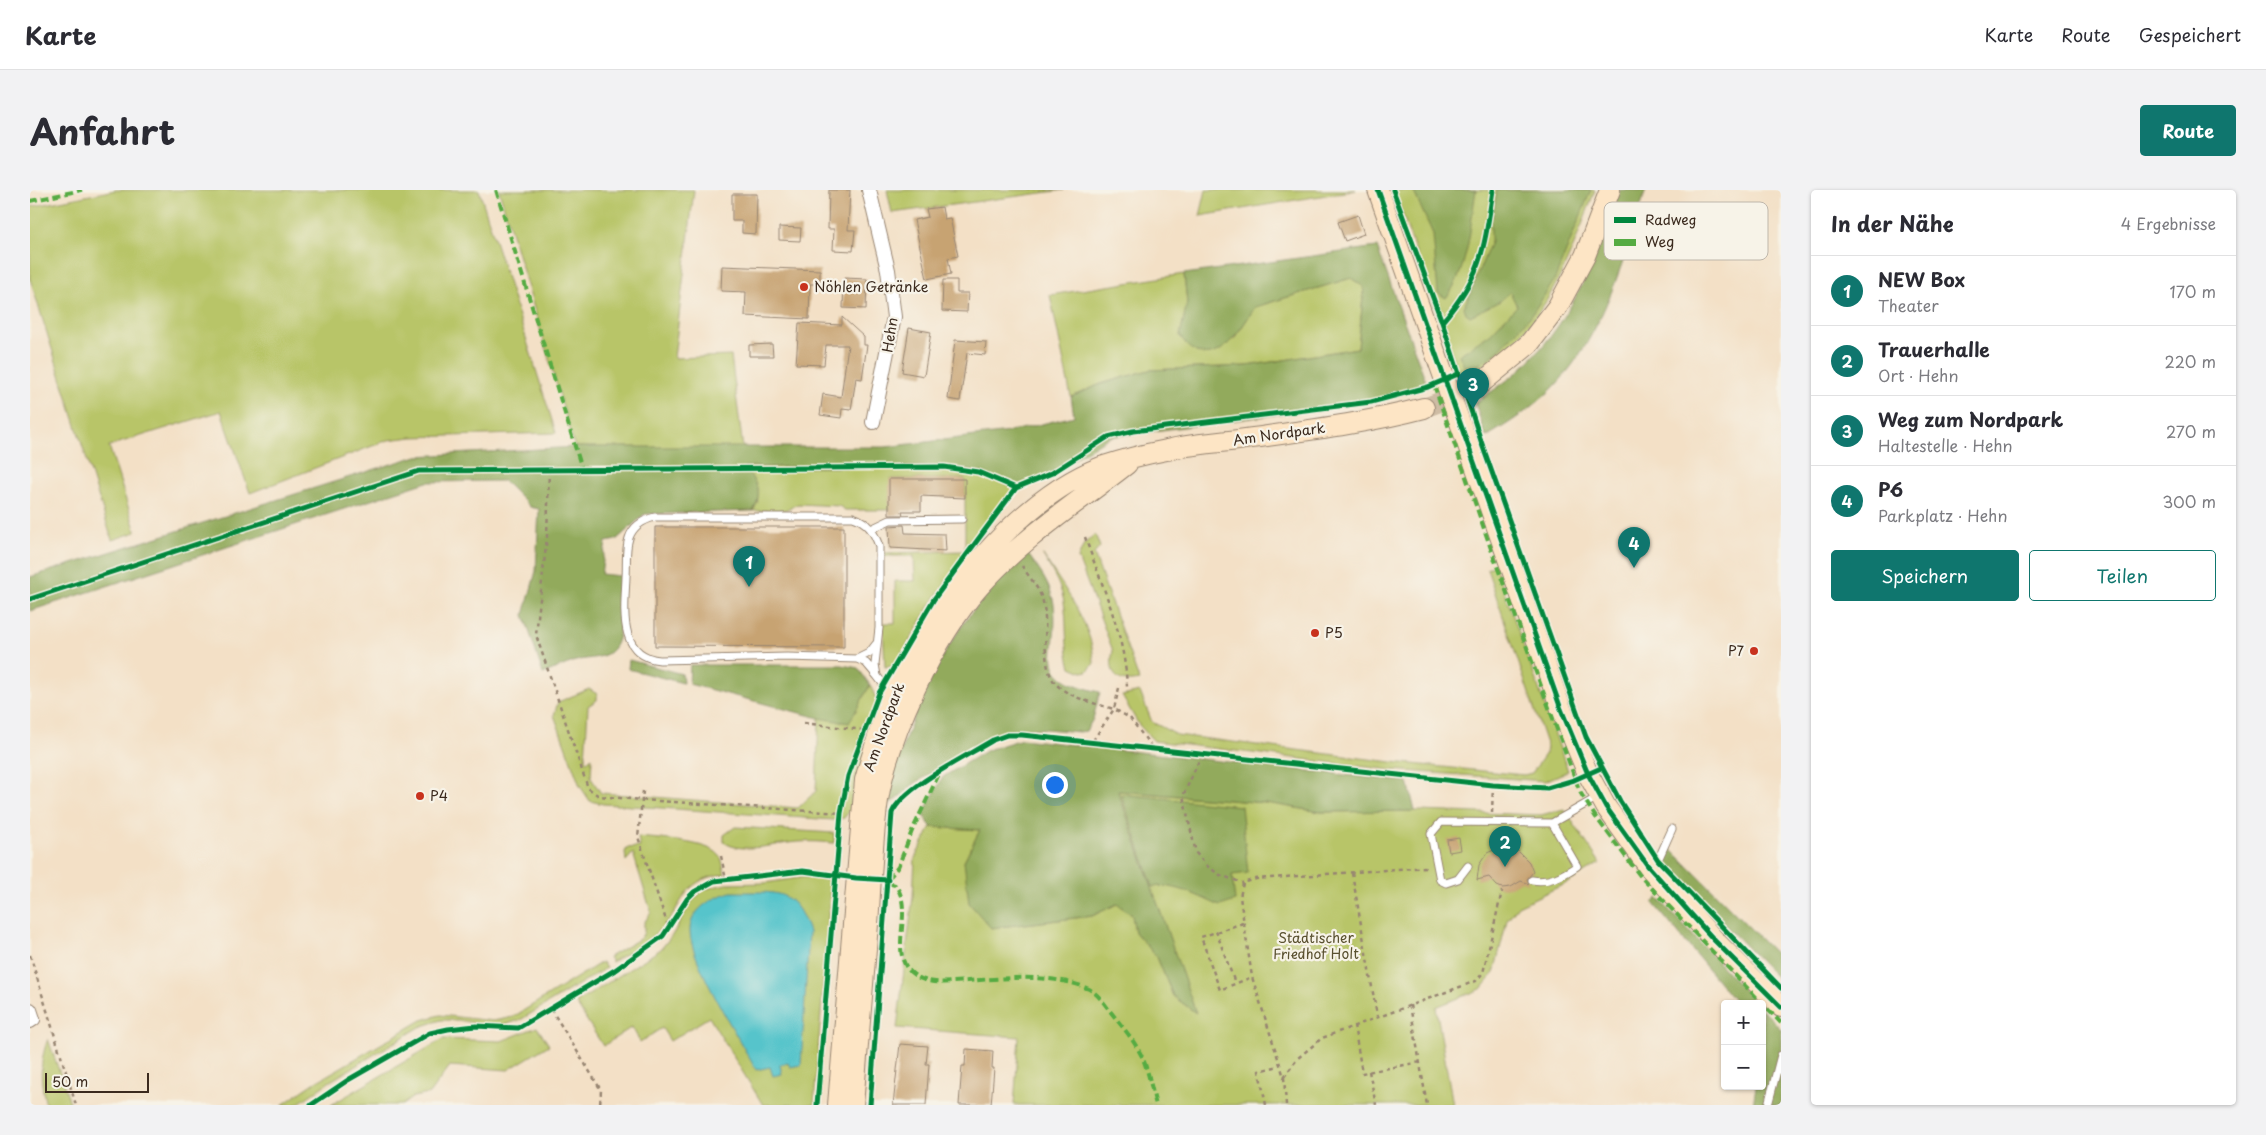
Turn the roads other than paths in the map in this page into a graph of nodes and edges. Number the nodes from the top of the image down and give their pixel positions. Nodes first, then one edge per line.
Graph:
1 (869, 190) edge
2 (1378, 190) edge
3 (1610, 190) edge
4 (1605, 202) edge
5 (1604, 206) edge
6 (1474, 388) tunnel mouth
7 (1424, 408) tunnel mouth
8 (873, 422) dead end
9 (1134, 459) junction
10 (962, 519) dead end
11 (871, 529) junction
12 (877, 642) junction
13 (857, 659) junction
14 (876, 676) junction
15 (893, 696) junction
16 (1600, 795) junction
17 (1552, 823) junction
18 (1672, 829) dead end
19 (1468, 866) dead end
20 (1648, 866) junction
21 (1532, 880) dead end
22 (1781, 1007) edge
23 (1781, 1056) edge
24 (838, 1105) edge
25 (853, 1105) edge
26 (1768, 1105) edge

1 - 8 street, Hehn
2 - 16 street
3 - 4 street
5 - 6 street
7 - 9 street, Am Nordpark
9 - 15 street, Am Nordpark
9 - 25 street, Am Nordpark
10 - 11 lane
11 - 12 lane
11 - 13 lane
12 - 13 lane
12 - 14 lane
13 - 14 lane
14 - 15 lane
15 - 24 street, Am Nordpark
16 - 17 lane
16 - 20 street
17 - 19 lane
17 - 21 lane
18 - 20 lane
20 - 22 street
23 - 26 lane

